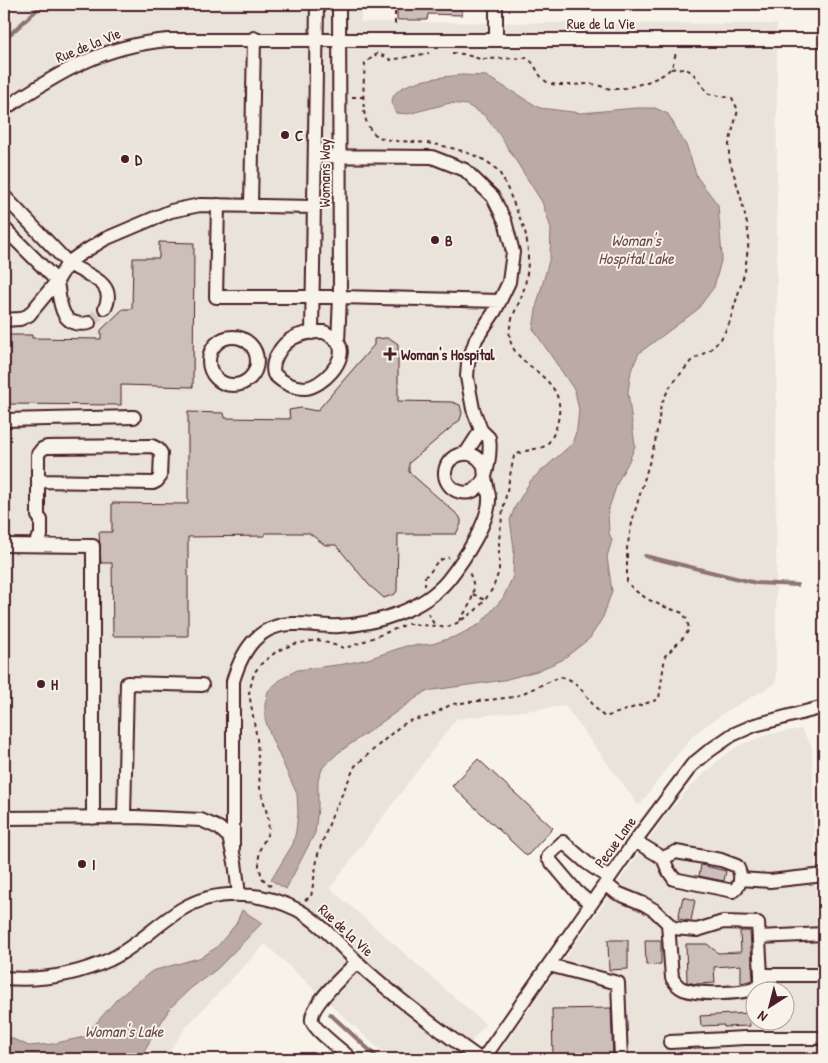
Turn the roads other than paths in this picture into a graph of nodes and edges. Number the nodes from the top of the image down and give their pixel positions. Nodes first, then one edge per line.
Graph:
1 (317, 4) edge
2 (338, 4) edge
3 (496, 4) edge
4 (254, 38) junction
5 (316, 39) junction
6 (338, 39) junction
7 (496, 39) junction
8 (824, 40) edge
9 (4, 109) edge
10 (315, 156) junction
11 (340, 156) junction
12 (4, 196) edge
13 (218, 205) junction
14 (251, 206) junction
15 (314, 207) junction
16 (4, 231) edge
17 (46, 240) junction
18 (31, 255) junction
19 (68, 263) junction
20 (57, 280) junction
21 (340, 297) junction
22 (313, 298) junction
23 (500, 300) junction
24 (105, 308) dead end
25 (4, 320) edge
26 (89, 323) dead end
27 (312, 333) junction
28 (338, 342) junction
29 (134, 417) dead end
30 (4, 420) edge
31 (481, 430) junction
32 (466, 454) junction
33 (484, 476) junction
34 (38, 481) junction
35 (37, 542) junction
36 (4, 545) edge
37 (202, 685) dead end
38 (824, 707) edge
39 (124, 817) junction
40 (4, 818) edge
41 (93, 818) junction
42 (636, 841) junction
43 (233, 848) junction
44 (663, 858) junction
45 (824, 875) edge
46 (740, 879) junction
47 (608, 881) junction
48 (239, 895) junction
49 (591, 904) junction
50 (668, 923) junction
51 (824, 934) edge
52 (759, 937) junction
53 (356, 962) junction
54 (549, 965) junction
55 (761, 975) junction
56 (824, 975) edge
57 (4, 978) edge
58 (824, 1038) edge
59 (670, 1042) dead end
60 (352, 1059) edge
61 (481, 1059) edge
62 (621, 1059) edge

1 - 5 street, Womans Way
2 - 6 street, Womans Way
3 - 7 street
4 - 5 street, Rue de la Vie
4 - 9 street, Rue de la Vie
4 - 14 street
5 - 6 street, Rue de la Vie
5 - 10 street, Womans Way
6 - 7 street, Rue de la Vie
6 - 11 street, Womans Way
7 - 8 street, Rue de la Vie
10 - 11 street
10 - 15 street, Womans Way
11 - 21 street, Womans Way
11 - 23 street
12 - 17 street
13 - 14 street
13 - 19 street
13 - 22 street
14 - 15 street
15 - 22 street, Womans Way
16 - 18 street
17 - 18 street
17 - 19 street
18 - 20 street
19 - 20 street
19 - 24 street
20 - 25 street
20 - 26 street
21 - 22 street
21 - 23 street
21 - 28 street, Womans Way
22 - 27 street, Womans Way
23 - 31 street
27 - 28 street
27 - 28 street
29 - 30 street
31 - 32 street
31 - 33 street
32 - 33 street
32 - 33 street
33 - 43 street
34 - 34 street
34 - 35 street
35 - 36 street
35 - 41 street
37 - 39 street
38 - 42 street, Pecue Lane
39 - 41 street
39 - 43 street
40 - 41 street
42 - 44 street
42 - 47 street, Pecue Lane
43 - 48 street
44 - 46 street
44 - 46 street
45 - 46 street
47 - 49 street, Pecue Lane
47 - 49 street
47 - 50 street
48 - 53 street, Rue de la Vie
48 - 57 street, Rue de la Vie
49 - 54 street, Pecue Lane
50 - 52 street
50 - 55 street
51 - 52 street
52 - 55 street
53 - 60 street
53 - 61 street, Rue de la Vie
54 - 61 street, Pecue Lane
54 - 62 street
55 - 56 street
58 - 59 street

